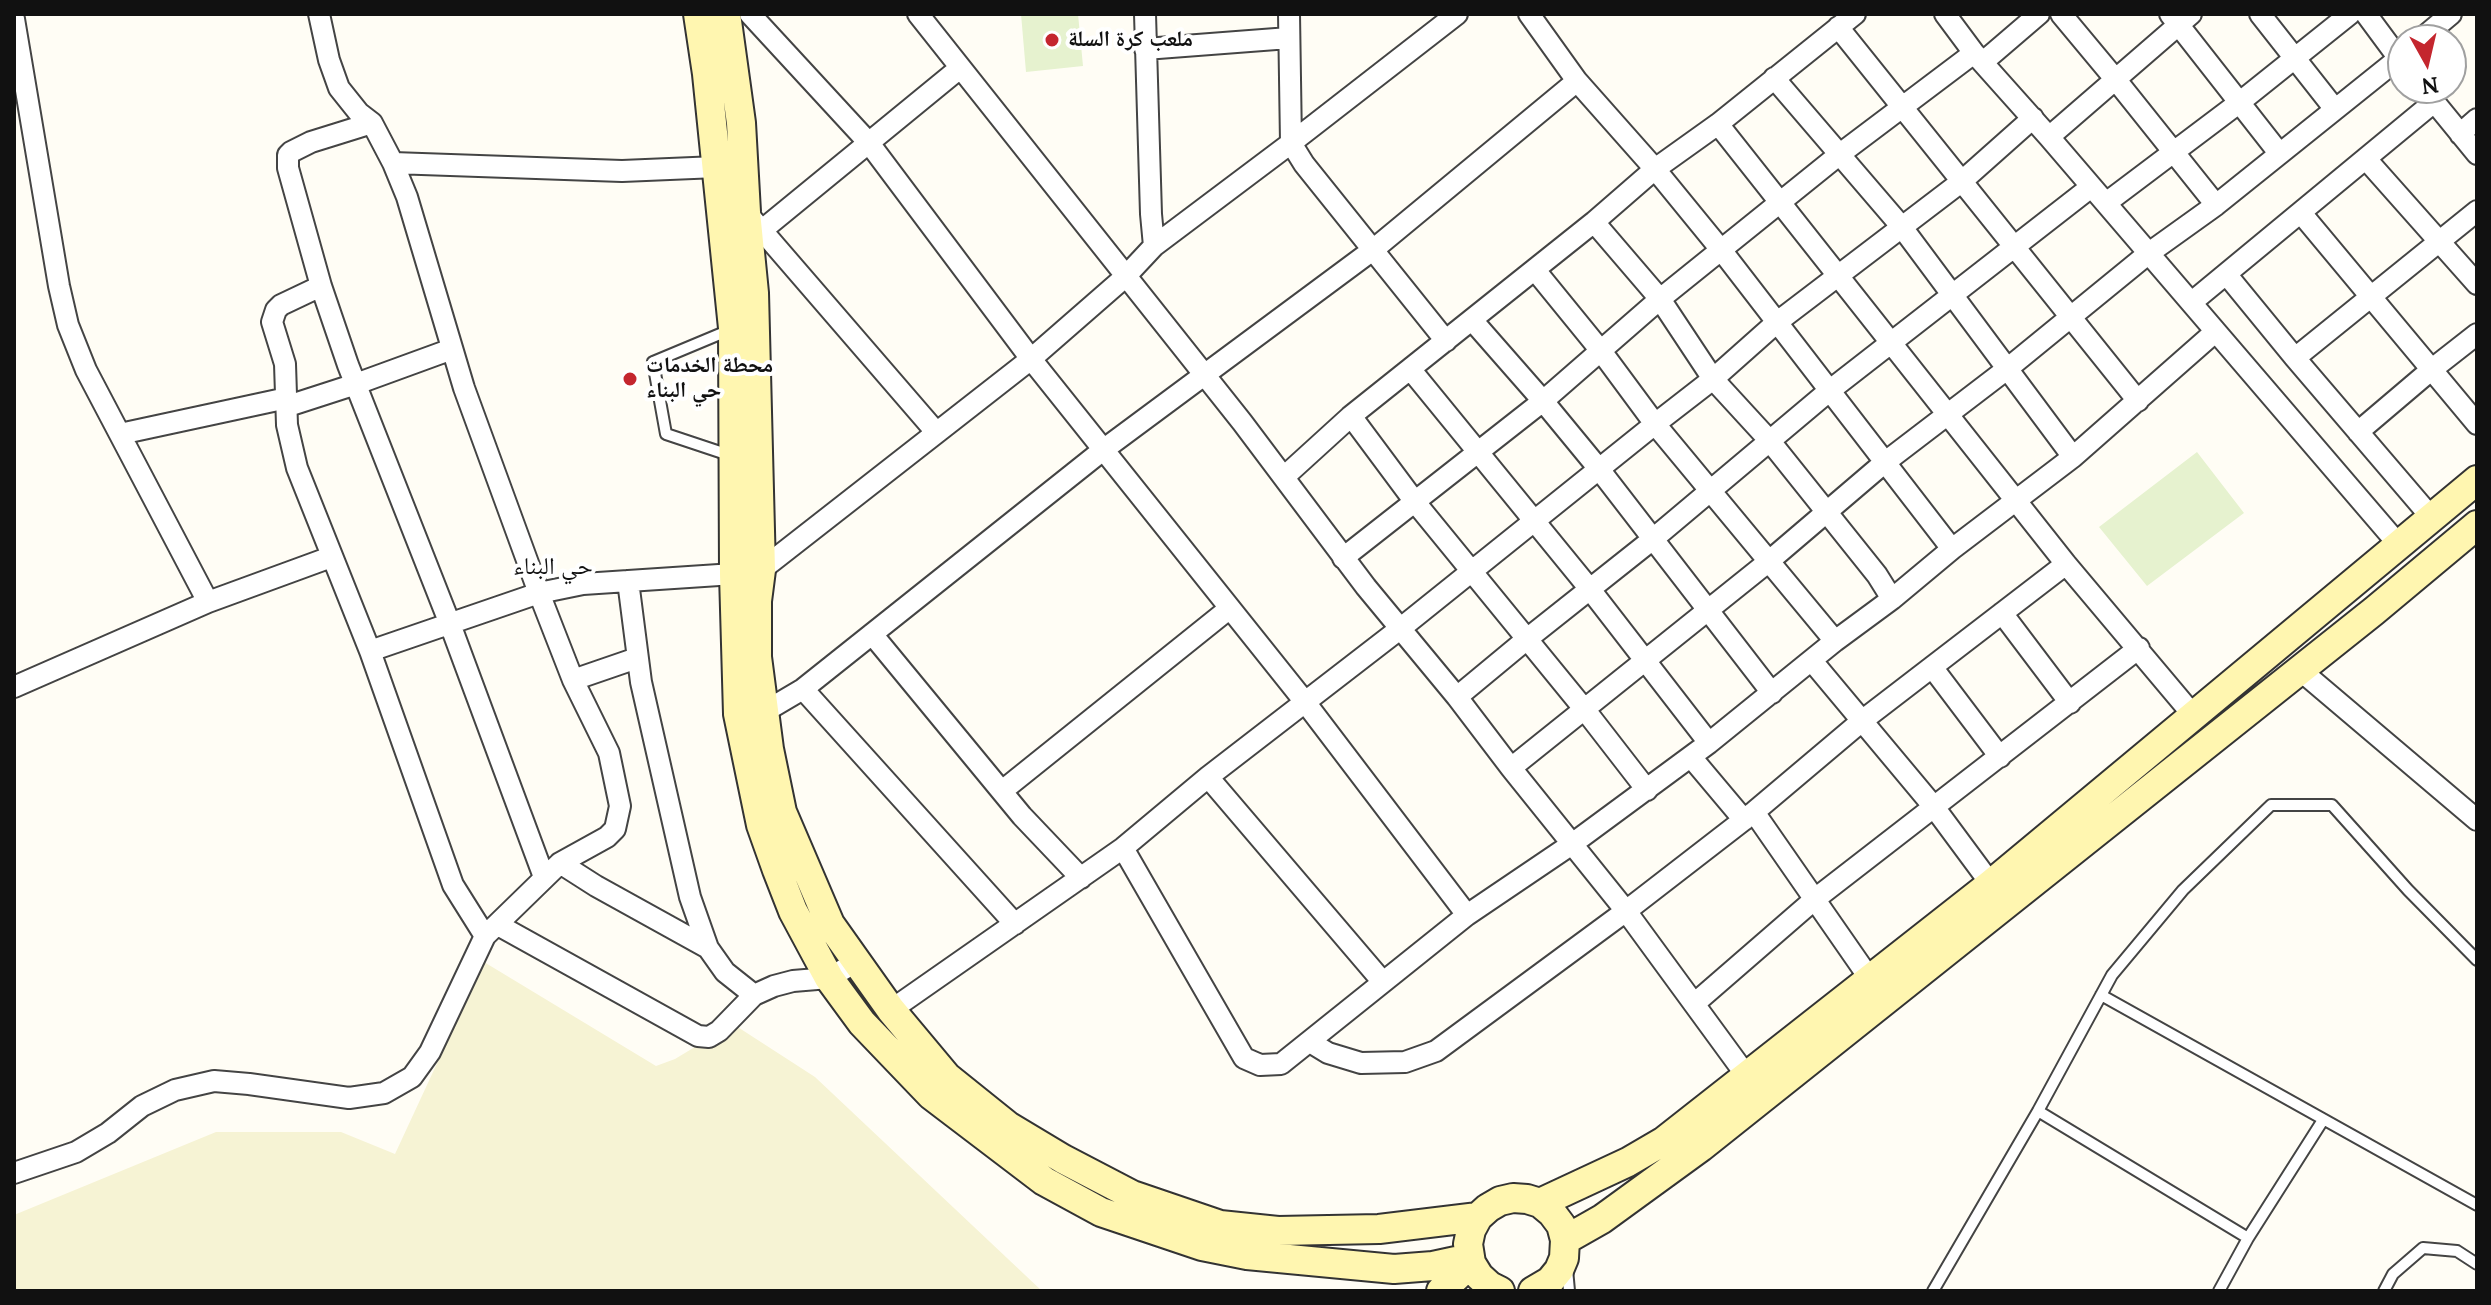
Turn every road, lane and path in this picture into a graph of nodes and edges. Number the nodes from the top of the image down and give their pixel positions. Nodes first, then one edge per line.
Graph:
1 (319, 14) edge
2 (698, 14) edge
3 (726, 14) edge
4 (750, 14) edge
5 (918, 14) edge
6 (1145, 14) edge
7 (1289, 14) edge
8 (1457, 14) edge
9 (1529, 14) edge
10 (1855, 14) edge
11 (1945, 14) edge
12 (2039, 14) edge
13 (2061, 14) edge
14 (2260, 14) edge
15 (2350, 14) edge
16 (2366, 14) edge
17 (2180, 17) edge
18 (14, 19) edge
19 (1838, 27) junction
20 (1289, 38) junction
21 (2387, 40) edge
22 (1145, 49) junction
23 (1979, 57) junction
24 (2295, 58) junction
25 (960, 68) junction
26 (2387, 70) edge
27 (1774, 78) junction
28 (2116, 80) junction
29 (1577, 81) junction
30 (2240, 102) junction
31 (2419, 104) edge
32 (2435, 104) edge
33 (1902, 106) junction
34 (2334, 108) junction
35 (2033, 118) junction
36 (2477, 119) edge
37 (372, 123) junction
38 (1718, 124) junction
39 (23, 132) edge
40 (2460, 134) junction
41 (2049, 137) junction
42 (869, 143) junction
43 (1291, 143) junction
44 (2174, 152) junction
45 (2279, 153) junction
46 (1840, 154) junction
47 (2477, 154) edge
48 (2366, 159) junction
49 (393, 163) junction
50 (717, 167) junction
51 (1655, 169) junction
52 (1961, 182) junction
53 (2091, 187) junction
54 (2106, 203) junction
55 (1780, 204) junction
56 (2216, 205) junction
57 (2477, 211) edge
58 (2301, 213) junction
59 (753, 222) junction
60 (1594, 222) junction
61 (1901, 226) junction
62 (2441, 242) junction
63 (1154, 246) junction
64 (2014, 247) junction
65 (1374, 249) junction
66 (1722, 251) junction
67 (2149, 253) junction
68 (1535, 270) junction
69 (1838, 275) junction
70 (2227, 275) junction
71 (1125, 277) junction
72 (2477, 284) edge
73 (321, 286) junction
74 (1952, 294) junction
75 (2370, 296) junction
76 (1660, 299) junction
77 (2192, 302) junction
78 (2070, 319) junction
79 (1472, 320) junction
80 (1776, 323) junction
81 (733, 328) junction
82 (2215, 332) junction
83 (2477, 334) edge
84 (1446, 341) junction
85 (1891, 342) junction
86 (452, 349) junction
87 (1601, 351) junction
88 (2295, 358) junction
89 (1031, 359) junction
90 (2007, 369) junction
91 (1411, 370) junction
92 (2431, 370) junction
93 (1204, 376) junction
94 (1713, 379) junction
95 (356, 384) junction
96 (1829, 391) junction
97 (1543, 401) junction
98 (2138, 401) junction
99 (287, 402) junction
100 (1947, 414) junction
101 (1351, 416) junction
102 (1655, 424) junction
103 (2477, 424) edge
104 (936, 432) junction
105 (2358, 432) junction
106 (120, 434) junction
107 (1769, 440) junction
108 (1103, 450) junction
109 (1478, 453) junction
110 (734, 456) junction
111 (2073, 457) junction
112 (1884, 463) junction
113 (1599, 469) junction
114 (1284, 477) junction
115 (2477, 480) edge
116 (1710, 492) junction
117 (2015, 500) junction
118 (1415, 502) junction
119 (1828, 513) junction
120 (2431, 517) junction
121 (1534, 522) junction
122 (2477, 525) edge
123 (1653, 539) junction
124 (2399, 545) junction
125 (1952, 549) junction
126 (331, 557) junction
127 (1343, 558) junction
128 (1768, 562) junction
129 (2066, 564) junction
130 (1472, 570) junction
131 (748, 572) junction
132 (628, 581) junction
133 (1589, 588) junction
134 (539, 593) junction
135 (1892, 599) junction
136 (208, 602) junction
137 (1230, 608) junction
138 (1708, 609) junction
139 (2002, 613) junction
140 (450, 624) junction
141 (1401, 628) junction
142 (872, 634) junction
143 (1527, 639) junction
144 (1835, 641) junction
145 (2139, 648) junction
146 (370, 651) junction
147 (637, 658) junction
148 (1646, 660) junction
149 (1812, 661) junction
150 (1932, 667) junction
151 (2300, 670) junction
152 (573, 680) junction
153 (14, 687) edge
154 (803, 689) junction
155 (1772, 693) junction
156 (1457, 697) junction
157 (1305, 702) junction
158 (2070, 703) junction
159 (1585, 710) junction
160 (764, 712) junction
161 (2193, 715) junction
162 (1863, 720) junction
163 (1709, 743) junction
164 (1691, 757) junction
165 (2000, 757) junction
166 (1511, 768) junction
167 (1208, 777) junction
168 (1647, 790) junction
169 (1002, 791) junction
170 (2469, 800) edge
171 (1934, 807) junction
172 (1749, 816) junction
173 (2477, 820) edge
174 (1572, 844) junction
175 (1123, 848) junction
176 (560, 863) junction
177 (544, 877) junction
178 (1081, 878) junction
179 (1991, 884) junction
180 (1815, 899) junction
181 (1626, 911) junction
182 (1467, 915) junction
183 (1015, 924) junction
184 (491, 931) junction
185 (708, 948) junction
186 (2477, 960) edge
187 (856, 962) junction
188 (829, 978) junction
189 (1870, 979) junction
190 (1382, 981) junction
191 (754, 995) junction
192 (2101, 995) junction
193 (1694, 1004) junction
194 (891, 1010) junction
195 (1310, 1042) junction
196 (1746, 1075) junction
197 (2038, 1111) junction
198 (2323, 1120) junction
199 (14, 1173) edge
200 (1540, 1203) junction
201 (2477, 1205) edge
202 (1478, 1217) junction
203 (2248, 1238) junction
204 (1565, 1242) junction
205 (1471, 1260) junction
206 (2477, 1264) edge
207 (1492, 1289) edge
208 (1441, 1291) edge
209 (1533, 1291) edge
210 (1569, 1291) edge
211 (1933, 1291) edge
212 (2219, 1291) edge
213 (2384, 1291) edge

1 - 37 street
2 - 50 main road
3 - 59 main road
4 - 42 street
5 - 25 street
6 - 22 street
7 - 20 street
8 - 43 street
9 - 29 street
10 - 19 street
11 - 23 street
12 - 23 street
13 - 28 street
14 - 24 street
15 - 24 street
16 - 21 street
17 - 28 street
17 - 30 street
18 - 39 street
19 - 27 street
19 - 33 street
20 - 22 street
20 - 43 street
22 - 63 street
23 - 33 street
23 - 35 street
24 - 30 street
24 - 34 street
25 - 42 street
25 - 71 street
26 - 34 street
27 - 38 street
27 - 46 street
28 - 41 street
28 - 44 street
29 - 51 street
29 - 65 street
30 - 44 street
30 - 45 street
31 - 48 street
32 - 40 street
33 - 46 street
33 - 52 street
34 - 45 street
35 - 41 street
35 - 52 street
36 - 40 street
37 - 49 street
37 - 73 street
38 - 51 street
38 - 55 street
39 - 106 street
40 - 47 street
41 - 53 street
42 - 59 street
42 - 89 street
43 - 63 street
43 - 65 street
44 - 54 street
44 - 56 street
45 - 56 street
46 - 55 street
46 - 61 street
48 - 58 street
48 - 62 street
49 - 50 street
49 - 86 street
50 - 81 main road
51 - 60 street
51 - 66 street
52 - 61 street
52 - 64 street
53 - 54 street
53 - 64 street
54 - 67 street
55 - 66 street
55 - 69 street
56 - 67 street
57 - 62 street
58 - 70 street
58 - 75 street
59 - 104 street
59 - 131 main road
60 - 68 street
60 - 76 street
61 - 69 street
61 - 74 street
62 - 72 street
62 - 75 street
63 - 71 street
64 - 74 street
64 - 78 street
65 - 84 street
65 - 93 street
66 - 76 street
66 - 80 street
67 - 77 street
67 - 78 street
68 - 79 street
68 - 87 street
69 - 80 street
69 - 85 street
70 - 77 street
70 - 88 street
71 - 89 street
71 - 93 street
73 - 95 street
73 - 99 street
74 - 85 street
74 - 90 street
75 - 88 street
75 - 92 street
76 - 87 street
76 - 94 street
77 - 82 street
78 - 90 street
78 - 98 street
79 - 84 street
79 - 97 street
80 - 94 street
80 - 96 street
81 - 110 main road
81 - 110 lane
82 - 98 street
82 - 124 street
83 - 92 street
84 - 91 street
85 - 96 street
85 - 100 street
86 - 95 street
86 - 134 street
87 - 97 street
87 - 102 street
88 - 105 street
89 - 104 street
89 - 108 street
90 - 100 street
90 - 111 street
91 - 101 street
91 - 109 street
92 - 103 street
92 - 105 street
93 - 108 street
93 - 114 street
94 - 102 street
94 - 107 street
95 - 99 street
95 - 140 street
96 - 107 street
96 - 112 street
97 - 109 street
97 - 113 street
98 - 111 street
99 - 106 street
99 - 126 street
100 - 112 street
100 - 117 street
101 - 114 street
101 - 118 street
102 - 113 street
102 - 116 street
104 - 131 street
105 - 120 street
106 - 136 street
107 - 116 street
107 - 119 street
108 - 137 street
108 - 142 street
109 - 118 street
109 - 121 street
110 - 131 main road
111 - 117 street
112 - 119 street
112 - 125 street
113 - 121 street
113 - 123 street
114 - 127 street
115 - 120 main road
116 - 123 street
116 - 128 street
117 - 125 street
117 - 129 street
118 - 127 street
118 - 130 street
119 - 128 street
119 - 135 street
120 - 124 main road
121 - 130 street
121 - 133 street
122 - 151 main road
123 - 133 street
123 - 138 street
124 - 161 main road
125 - 135 street
126 - 136 street
126 - 146 street
127 - 141 street
128 - 138 street
128 - 144 street
129 - 139 street
129 - 145 street
130 - 141 street
130 - 143 street
131 - 132 street
131 - 160 main road
131 - 188 main road
132 - 134 street
132 - 147 street
133 - 143 street
133 - 148 street
134 - 140 street
134 - 152 street
135 - 144 street
136 - 153 street
137 - 157 street
137 - 169 street
138 - 148 street
138 - 155 street
139 - 150 street
139 - 158 street
140 - 146 street
140 - 177 street
141 - 156 street
141 - 157 street
142 - 154 street
142 - 169 street
143 - 156 street
143 - 159 street
144 - 149 street
145 - 158 street
145 - 161 street
146 - 184 street
147 - 152 street
147 - 185 street
148 - 159 street
148 - 163 street
149 - 155 street
149 - 162 street
150 - 162 street
150 - 165 street
151 - 170 street
151 - 204 main road
152 - 176 street
154 - 160 street
154 - 183 street
155 - 163 street
156 - 166 street
157 - 167 street
157 - 182 street
158 - 165 street
159 - 166 street
159 - 168 street
160 - 187 main road
161 - 179 main road
162 - 171 street
162 - 172 street
163 - 164 street
164 - 168 street
164 - 172 street
165 - 171 street
166 - 174 street
167 - 175 street
167 - 190 street
168 - 174 street
169 - 178 street
170 - 173 street
171 - 179 street
171 - 180 street
172 - 180 street
172 - 181 street
174 - 181 street
174 - 182 street
175 - 178 street
175 - 195 street
176 - 177 street
176 - 185 street
177 - 184 street
178 - 183 street
179 - 189 main road
180 - 189 street
180 - 193 street
181 - 193 street
181 - 195 street
182 - 190 street
183 - 194 street
184 - 191 street
184 - 199 street
185 - 191 street
186 - 192 lane
187 - 188 street
187 - 194 main road
188 - 191 street
188 - 205 main road
189 - 196 main road
190 - 195 street
192 - 197 lane
192 - 198 lane
193 - 196 street
194 - 202 main road
196 - 200 main road
197 - 203 lane
197 - 211 lane
198 - 201 lane
198 - 203 lane
200 - 202 main road
200 - 204 main road
202 - 205 main road
203 - 212 lane
204 - 209 main road
204 - 210 lane
205 - 207 main road
205 - 208 main road
206 - 213 lane

